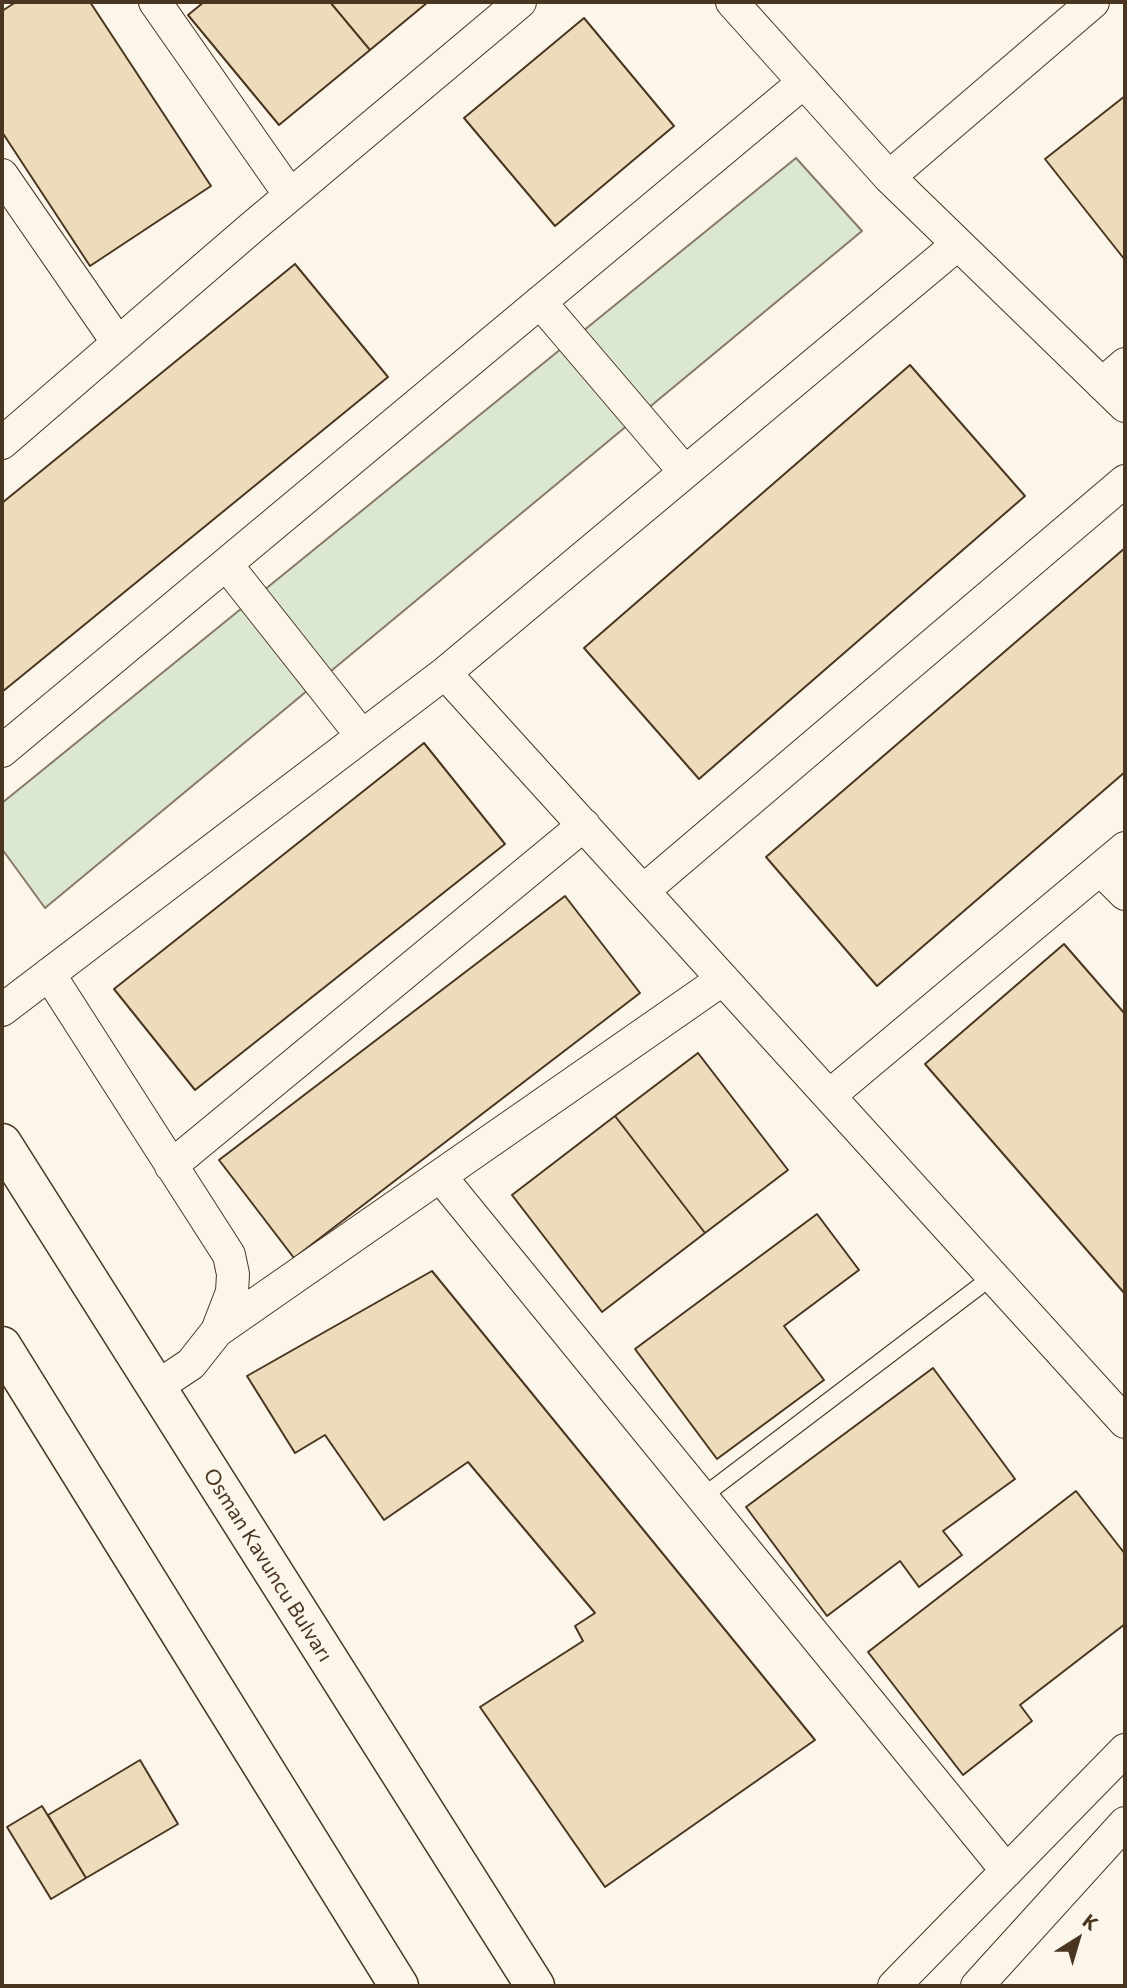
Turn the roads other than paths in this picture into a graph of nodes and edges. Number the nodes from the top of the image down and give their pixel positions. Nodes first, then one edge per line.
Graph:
1 (155, 2) edge
2 (520, 2) edge
3 (732, 2) edge
4 (1093, 2) edge
5 (804, 82) junction
6 (2, 175) edge
7 (889, 177) junction
8 (290, 195) junction
9 (958, 244) junction
10 (540, 302) junction
11 (118, 343) junction
12 (1114, 374) edge
13 (1125, 406) edge
14 (2, 443) edge
15 (685, 472) junction
16 (1125, 481) edge
17 (226, 564) junction
18 (445, 673) junction
19 (362, 736) junction
20 (2, 751) edge
21 (584, 825) junction
22 (1125, 848) edge
23 (1100, 869) junction
24 (643, 891) junction
25 (1125, 894) edge
26 (49, 974) junction
27 (723, 979) junction
28 (2, 1010) edge
29 (829, 1096) junction
30 (2, 1143) edge
31 (172, 1166) junction
32 (440, 1176) junction
33 (993, 1276) junction
34 (217, 1331) junction
35 (2, 1346) edge
36 (155, 1388) junction
37 (1125, 1422) edge
38 (702, 1497) junction
39 (1125, 1749) edge
40 (1125, 1823) edge
41 (1007, 1871) junction
42 (399, 1986) edge
43 (535, 1986) edge
44 (894, 1986) edge
45 (977, 1986) edge

1 - 8 street
2 - 8 street
3 - 5 street
4 - 7 street
5 - 7 street
5 - 10 street
6 - 11 street
7 - 9 street
8 - 11 street
9 - 12 street
9 - 15 street
10 - 15 street
10 - 17 street
11 - 14 street
12 - 13 street
15 - 18 street
16 - 24 street
17 - 19 street
17 - 20 street
18 - 19 street
18 - 21 street
19 - 26 street
21 - 24 street
21 - 31 street
22 - 23 street
23 - 25 street
23 - 29 street
24 - 27 street
26 - 28 street
26 - 31 street
27 - 29 street
27 - 32 street
29 - 33 street
30 - 36 highway, Osman Kavuncu Bulvarı
31 - 34 street
32 - 34 street
32 - 38 street
33 - 37 street
33 - 38 lane
34 - 36 street
35 - 42 highway
36 - 43 highway, Osman Kavuncu Bulvarı
38 - 41 street
39 - 41 street
40 - 45 street
41 - 44 street

